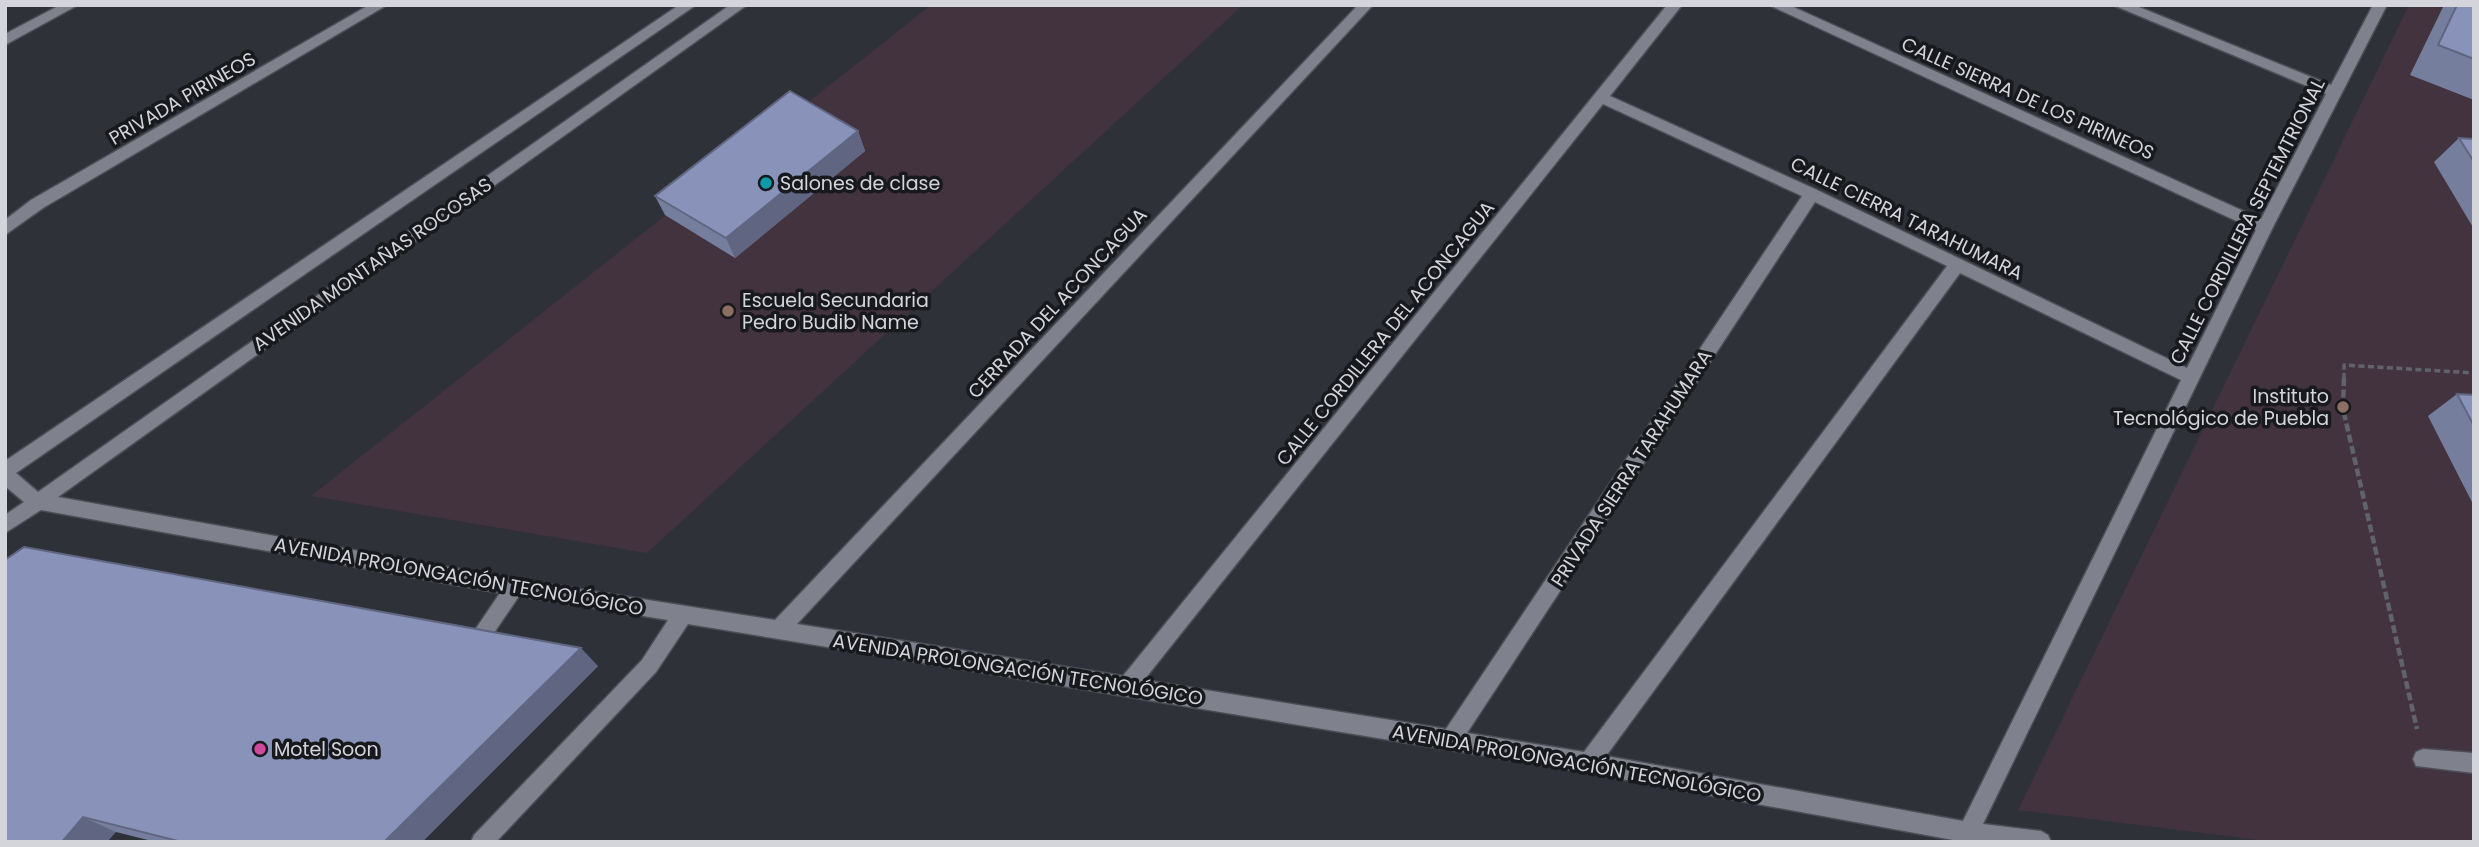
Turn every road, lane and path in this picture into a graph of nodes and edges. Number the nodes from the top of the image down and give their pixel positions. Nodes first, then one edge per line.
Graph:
1 (71, 5) edge
2 (380, 5) edge
3 (689, 5) edge
4 (740, 5) edge
5 (1366, 5) edge
6 (1675, 5) edge
7 (1776, 5) edge
8 (2120, 5) edge
9 (2380, 5) edge
10 (5, 40) edge
11 (2335, 92) junction
12 (1602, 98) junction
13 (1812, 194) junction
14 (2265, 227) junction
15 (5, 229) edge
16 (1957, 265) junction
17 (2474, 373) edge
18 (2192, 378) junction
19 (5, 473) edge
20 (36, 501) junction
21 (5, 525) edge
22 (515, 587) junction
23 (683, 615) junction
24 (778, 630) junction
25 (459, 665) edge
26 (1127, 686) junction
27 (1450, 741) junction
28 (2423, 759) joint
29 (1588, 763) junction
30 (2474, 763) edge
31 (1968, 832) junction
32 (481, 842) edge
33 (2041, 842) edge

1 - 10 street
2 - 15 street, PRIVADA PIRINEOS
3 - 19 street, AVENIDA MONTAÑAS ROCOSAS
4 - 20 street, AVENIDA MONTAÑAS ROCOSAS
5 - 24 street, CERRADA DEL ACONCAGUA
6 - 12 street, CALLE CORDILLERA DEL ACONCAGUA
7 - 14 street, CALLE SIERRA DE LOS PIRINEOS
8 - 11 street
9 - 11 street, CALLE CORDILLERA SEPTEMTRIONAL
11 - 14 street, CALLE CORDILLERA SEPTEMTRIONAL
12 - 13 street, CALLE CIERRA TARAHUMARA
12 - 26 street, CALLE CORDILLERA DEL ACONCAGUA
13 - 16 street, CALLE CIERRA TARAHUMARA
13 - 27 street, PRIVADA SIERRA TARAHUMARA
14 - 18 street, CALLE CORDILLERA SEPTEMTRIONAL
16 - 18 street, CALLE CIERRA TARAHUMARA
16 - 29 street
17 - 28 path
18 - 31 street, CALLE CORDILLERA SEPTEMTRIONAL
19 - 20 street, AVENIDA PROLONGACIÓN TECNOLÓGICO
20 - 21 street, AVENIDA MONTAÑAS ROCOSAS
20 - 22 street, AVENIDA PROLONGACIÓN TECNOLÓGICO
22 - 23 street, AVENIDA PROLONGACIÓN TECNOLÓGICO
22 - 25 street
23 - 24 street, AVENIDA PROLONGACIÓN TECNOLÓGICO
23 - 32 street
24 - 26 street, AVENIDA PROLONGACIÓN TECNOLÓGICO
26 - 27 street, AVENIDA PROLONGACIÓN TECNOLÓGICO
27 - 29 street, AVENIDA PROLONGACIÓN TECNOLÓGICO
28 - 30 street
29 - 31 street, AVENIDA PROLONGACIÓN TECNOLÓGICO
31 - 33 street, AVENIDA PROLONGACIÓN TECNOLÓGICO

